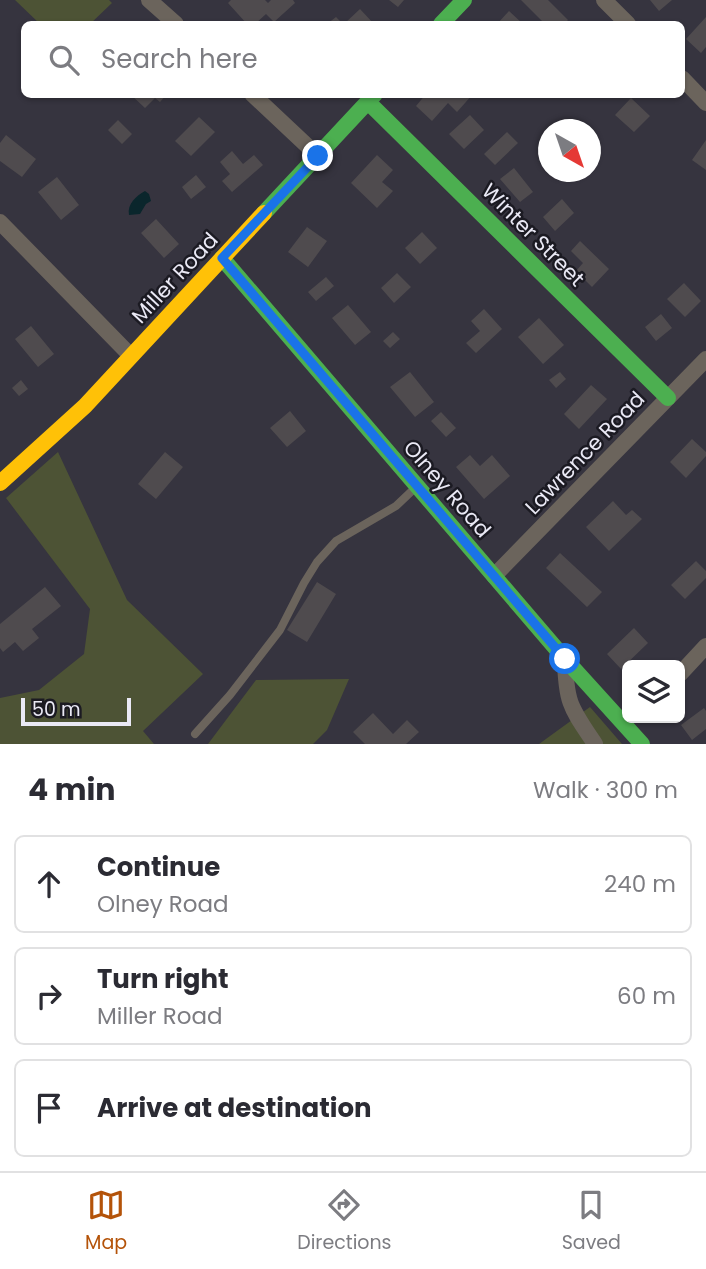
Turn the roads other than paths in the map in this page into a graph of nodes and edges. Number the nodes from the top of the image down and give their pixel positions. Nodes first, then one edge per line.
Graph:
1 (149, 0) edge
2 (464, 0) edge
3 (604, 0) edge
4 (173, 21) edge
5 (444, 21) edge
6 (625, 21) edge
7 (685, 82) edge
8 (256, 98) edge
9 (372, 98) edge
10 (706, 103) edge
11 (318, 156) junction
12 (0, 222) edge
13 (222, 258) junction
14 (131, 356) junction
15 (706, 359) edge
16 (668, 398) junction
17 (0, 484) edge
18 (417, 486) junction
19 (494, 576) junction
20 (706, 646) edge
21 (565, 659) junction
22 (685, 669) edge
23 (622, 713) edge
24 (632, 723) edge
25 (195, 734) dead end
26 (596, 744) edge
27 (642, 744) edge

1 - 4 street
2 - 5 street
3 - 6 street
7 - 10 street
8 - 11 street
9 - 11 street, Miller Road
9 - 16 street, Winter Street
11 - 13 street, Miller Road
12 - 14 street
13 - 14 street, Miller Road
13 - 18 street, Olney Road
14 - 17 street, Miller Road
15 - 16 street, Lawrence Road
16 - 19 street, Lawrence Road
18 - 19 street, Olney Road
18 - 25 lane
19 - 21 street, Olney Road
20 - 22 street
21 - 23 street, Olney Road
21 - 26 street
24 - 27 street, Olney Road

